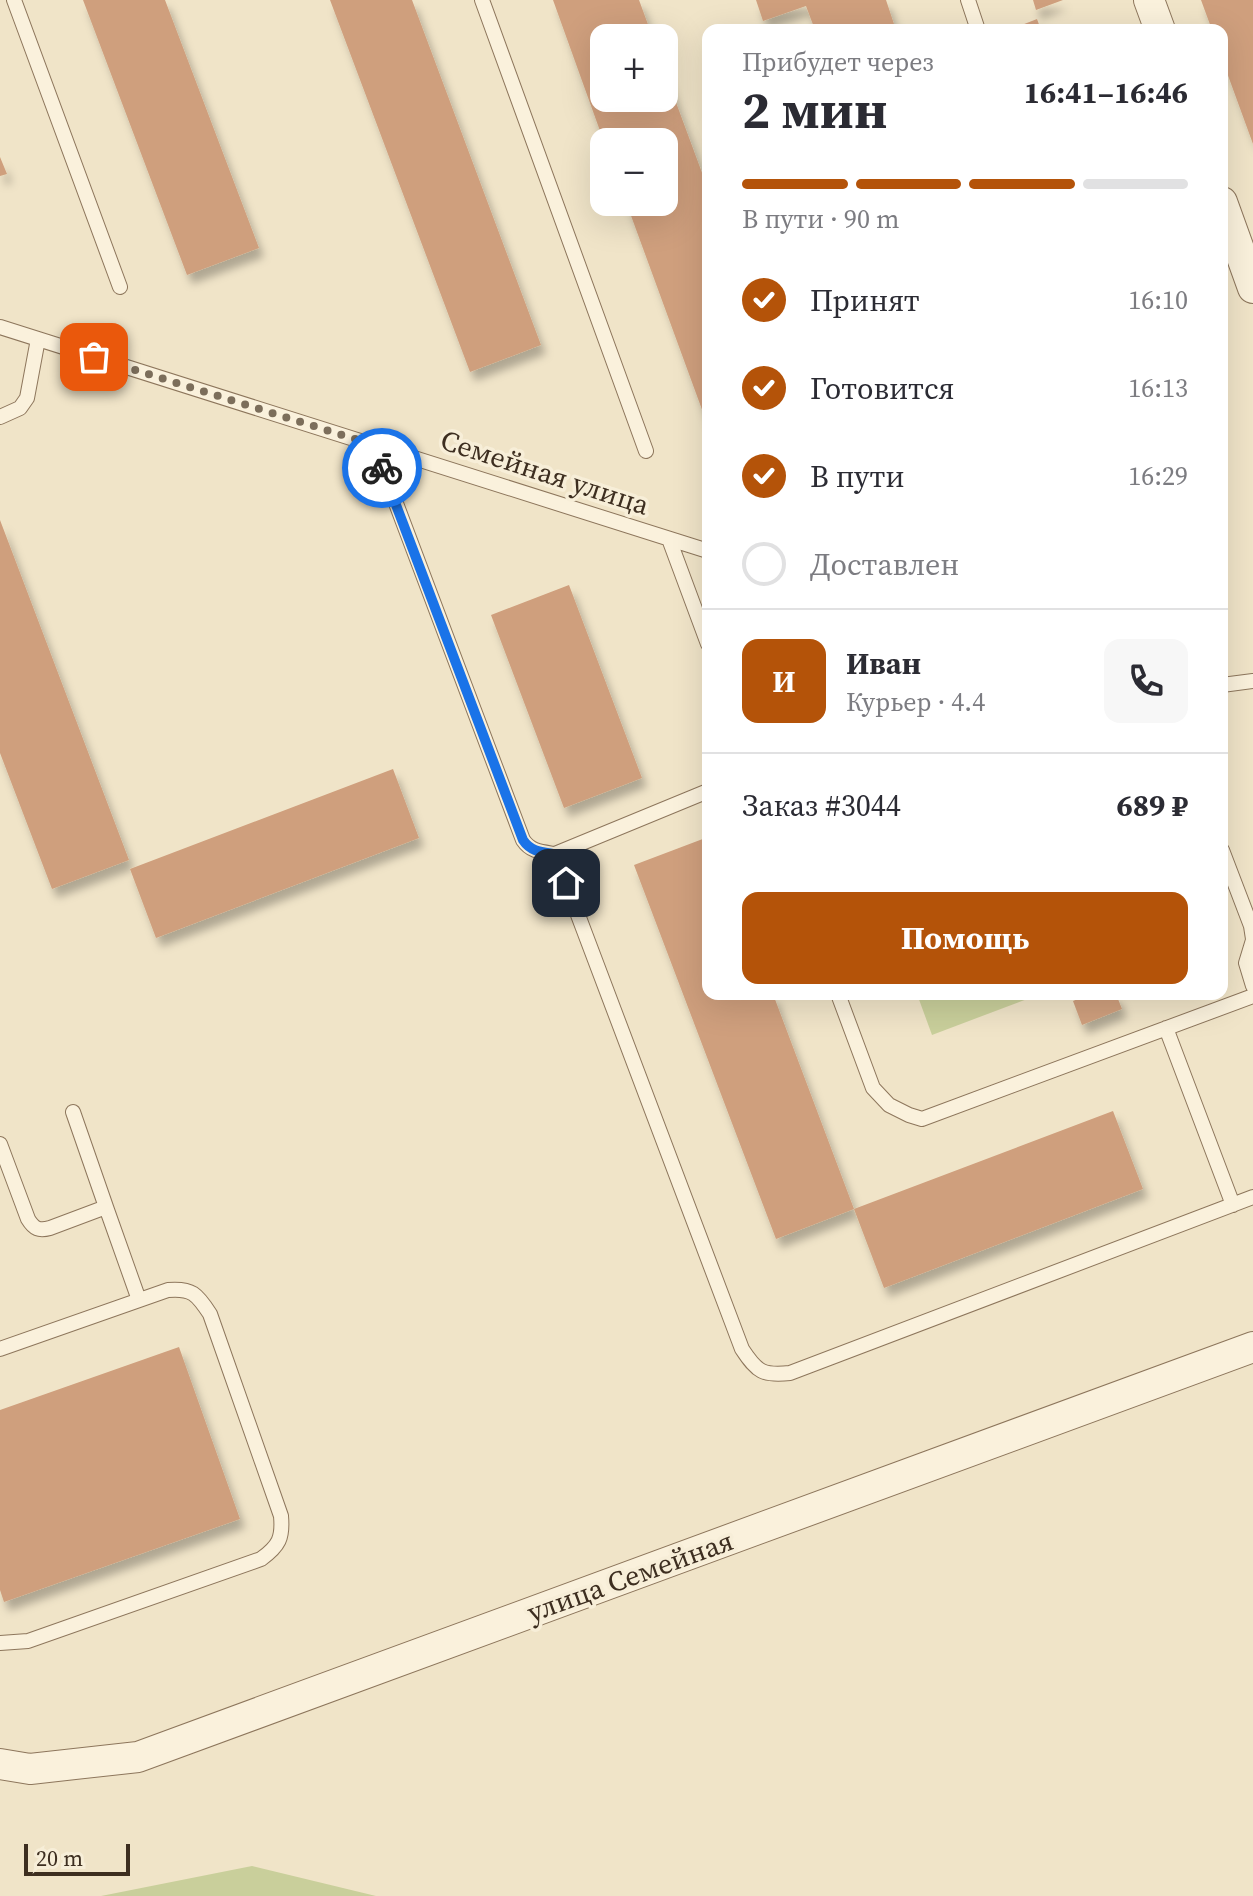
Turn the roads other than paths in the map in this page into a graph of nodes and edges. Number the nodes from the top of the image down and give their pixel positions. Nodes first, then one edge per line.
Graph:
1 (14, 0) edge
2 (482, 0) edge
3 (968, 0) edge
4 (1149, 0) edge
5 (976, 24) edge
6 (1158, 24) edge
7 (1228, 219) edge
8 (120, 287) dead end
9 (1253, 288) edge
10 (0, 327) edge
11 (38, 339) junction
12 (0, 417) edge
13 (374, 445) junction
14 (646, 451) dead end
15 (669, 539) junction
16 (702, 549) edge
17 (702, 628) edge
18 (1253, 681) edge
19 (1228, 684) edge
20 (702, 793) edge
21 (555, 854) junction
22 (1228, 866) edge
23 (1253, 940) edge
24 (1253, 986) edge
25 (1253, 996) edge
26 (840, 1000) edge
27 (1166, 1028) junction
28 (73, 1112) dead end
29 (0, 1144) edge
30 (1253, 1197) edge
31 (1233, 1205) junction
32 (106, 1207) junction
33 (139, 1300) junction
34 (1253, 1347) edge
35 (0, 1349) edge
36 (0, 1643) edge
37 (0, 1764) edge

1 - 8 lane
2 - 14 lane
3 - 5 lane
4 - 6 street
7 - 9 street
10 - 11 lane, Семейная улица
11 - 12 lane
11 - 13 lane, Семейная улица
13 - 15 lane, Семейная улица
13 - 21 lane
15 - 16 lane, Семейная улица
15 - 17 lane
18 - 19 lane
20 - 21 lane
21 - 31 lane
22 - 23 lane
23 - 24 lane
25 - 27 lane
26 - 27 lane
27 - 31 lane
28 - 32 lane
29 - 32 lane
30 - 31 lane
32 - 33 lane
33 - 35 lane
33 - 36 lane
34 - 37 street, улица Семейная

